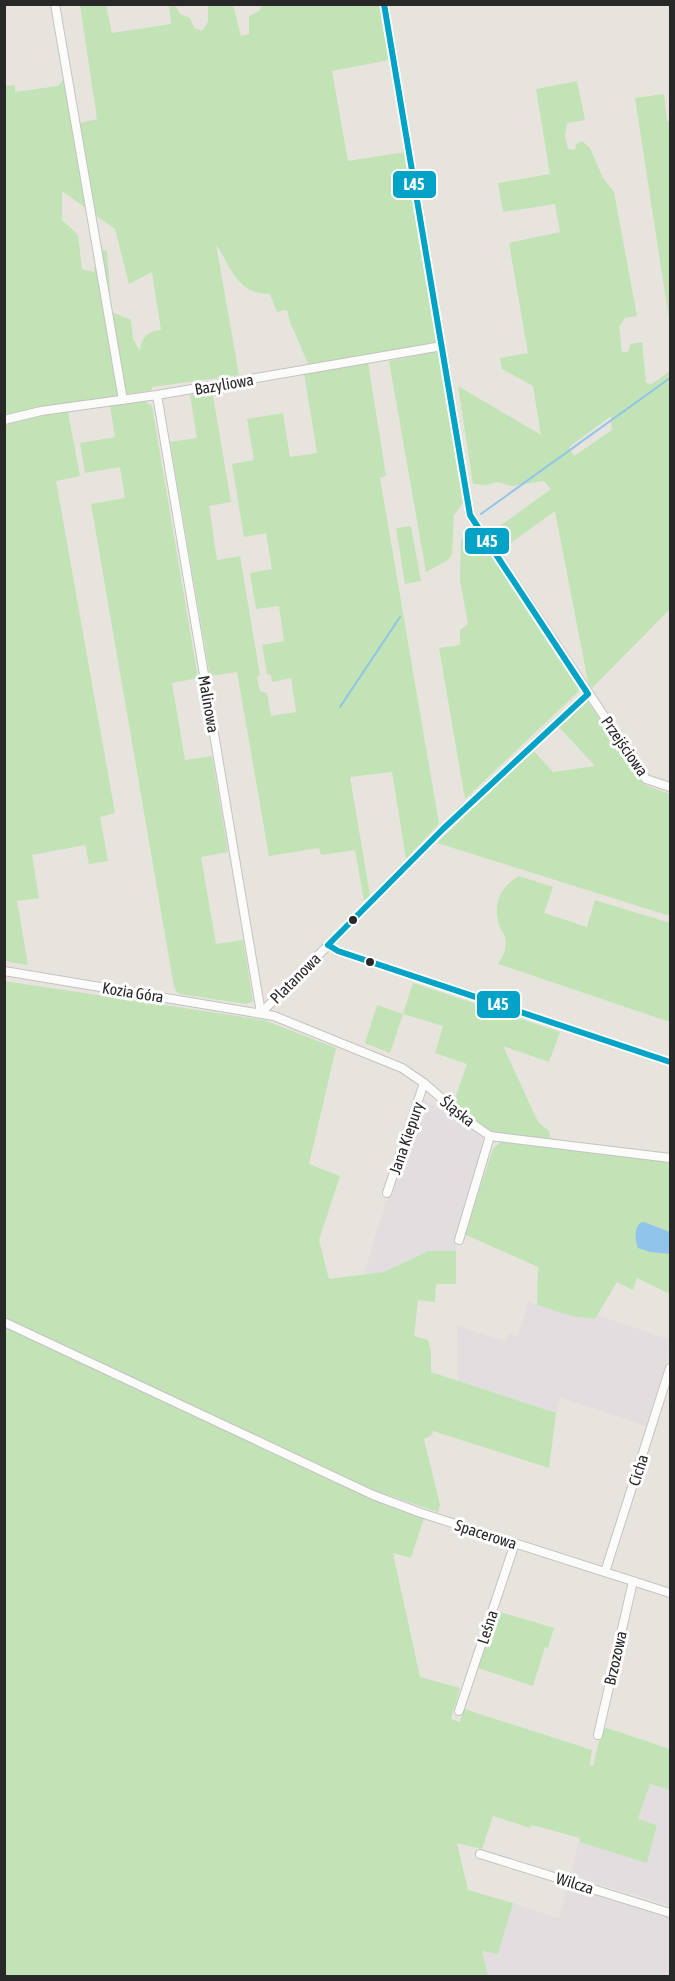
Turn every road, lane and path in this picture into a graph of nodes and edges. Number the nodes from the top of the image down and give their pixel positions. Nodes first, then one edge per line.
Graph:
1 (55, 4) edge
2 (384, 4) edge
3 (442, 346) junction
4 (157, 395) junction
5 (123, 400) junction
6 (4, 420) edge
7 (588, 694) junction
8 (670, 787) edge
9 (328, 945) junction
10 (4, 971) edge
11 (261, 1013) junction
12 (670, 1062) edge
13 (424, 1083) junction
14 (490, 1136) junction
15 (670, 1158) edge
16 (387, 1193) dead end
17 (459, 1240) dead end
18 (4, 1322) edge
19 (670, 1368) edge
20 (515, 1543) junction
21 (605, 1572) junction
22 (633, 1581) junction
23 (670, 1593) edge
24 (459, 1711) dead end
25 (598, 1735) dead end
26 (480, 1854) dead end
27 (670, 1913) edge

1 - 5 street
2 - 3 street, Przejściowa
3 - 4 street, Bazyliowa
3 - 7 street, Przejściowa
4 - 5 street, Bazyliowa
4 - 11 street, Malinowa
5 - 6 street, Bazyliowa
7 - 8 street, Przejściowa
7 - 9 street, Platanowa
9 - 11 street, Platanowa
9 - 12 street
10 - 11 street, Kozia Góra
11 - 13 street, Śląska
13 - 14 street, Śląska
13 - 16 street, Jana Kiepury
14 - 15 street, Śląska
14 - 17 street
18 - 20 street, Spacerowa
19 - 21 street, Cicha
20 - 21 street, Spacerowa
20 - 24 street, Leśna
21 - 22 street, Spacerowa
22 - 23 street, Spacerowa
22 - 25 street, Brzozowa
26 - 27 street, Wilcza

